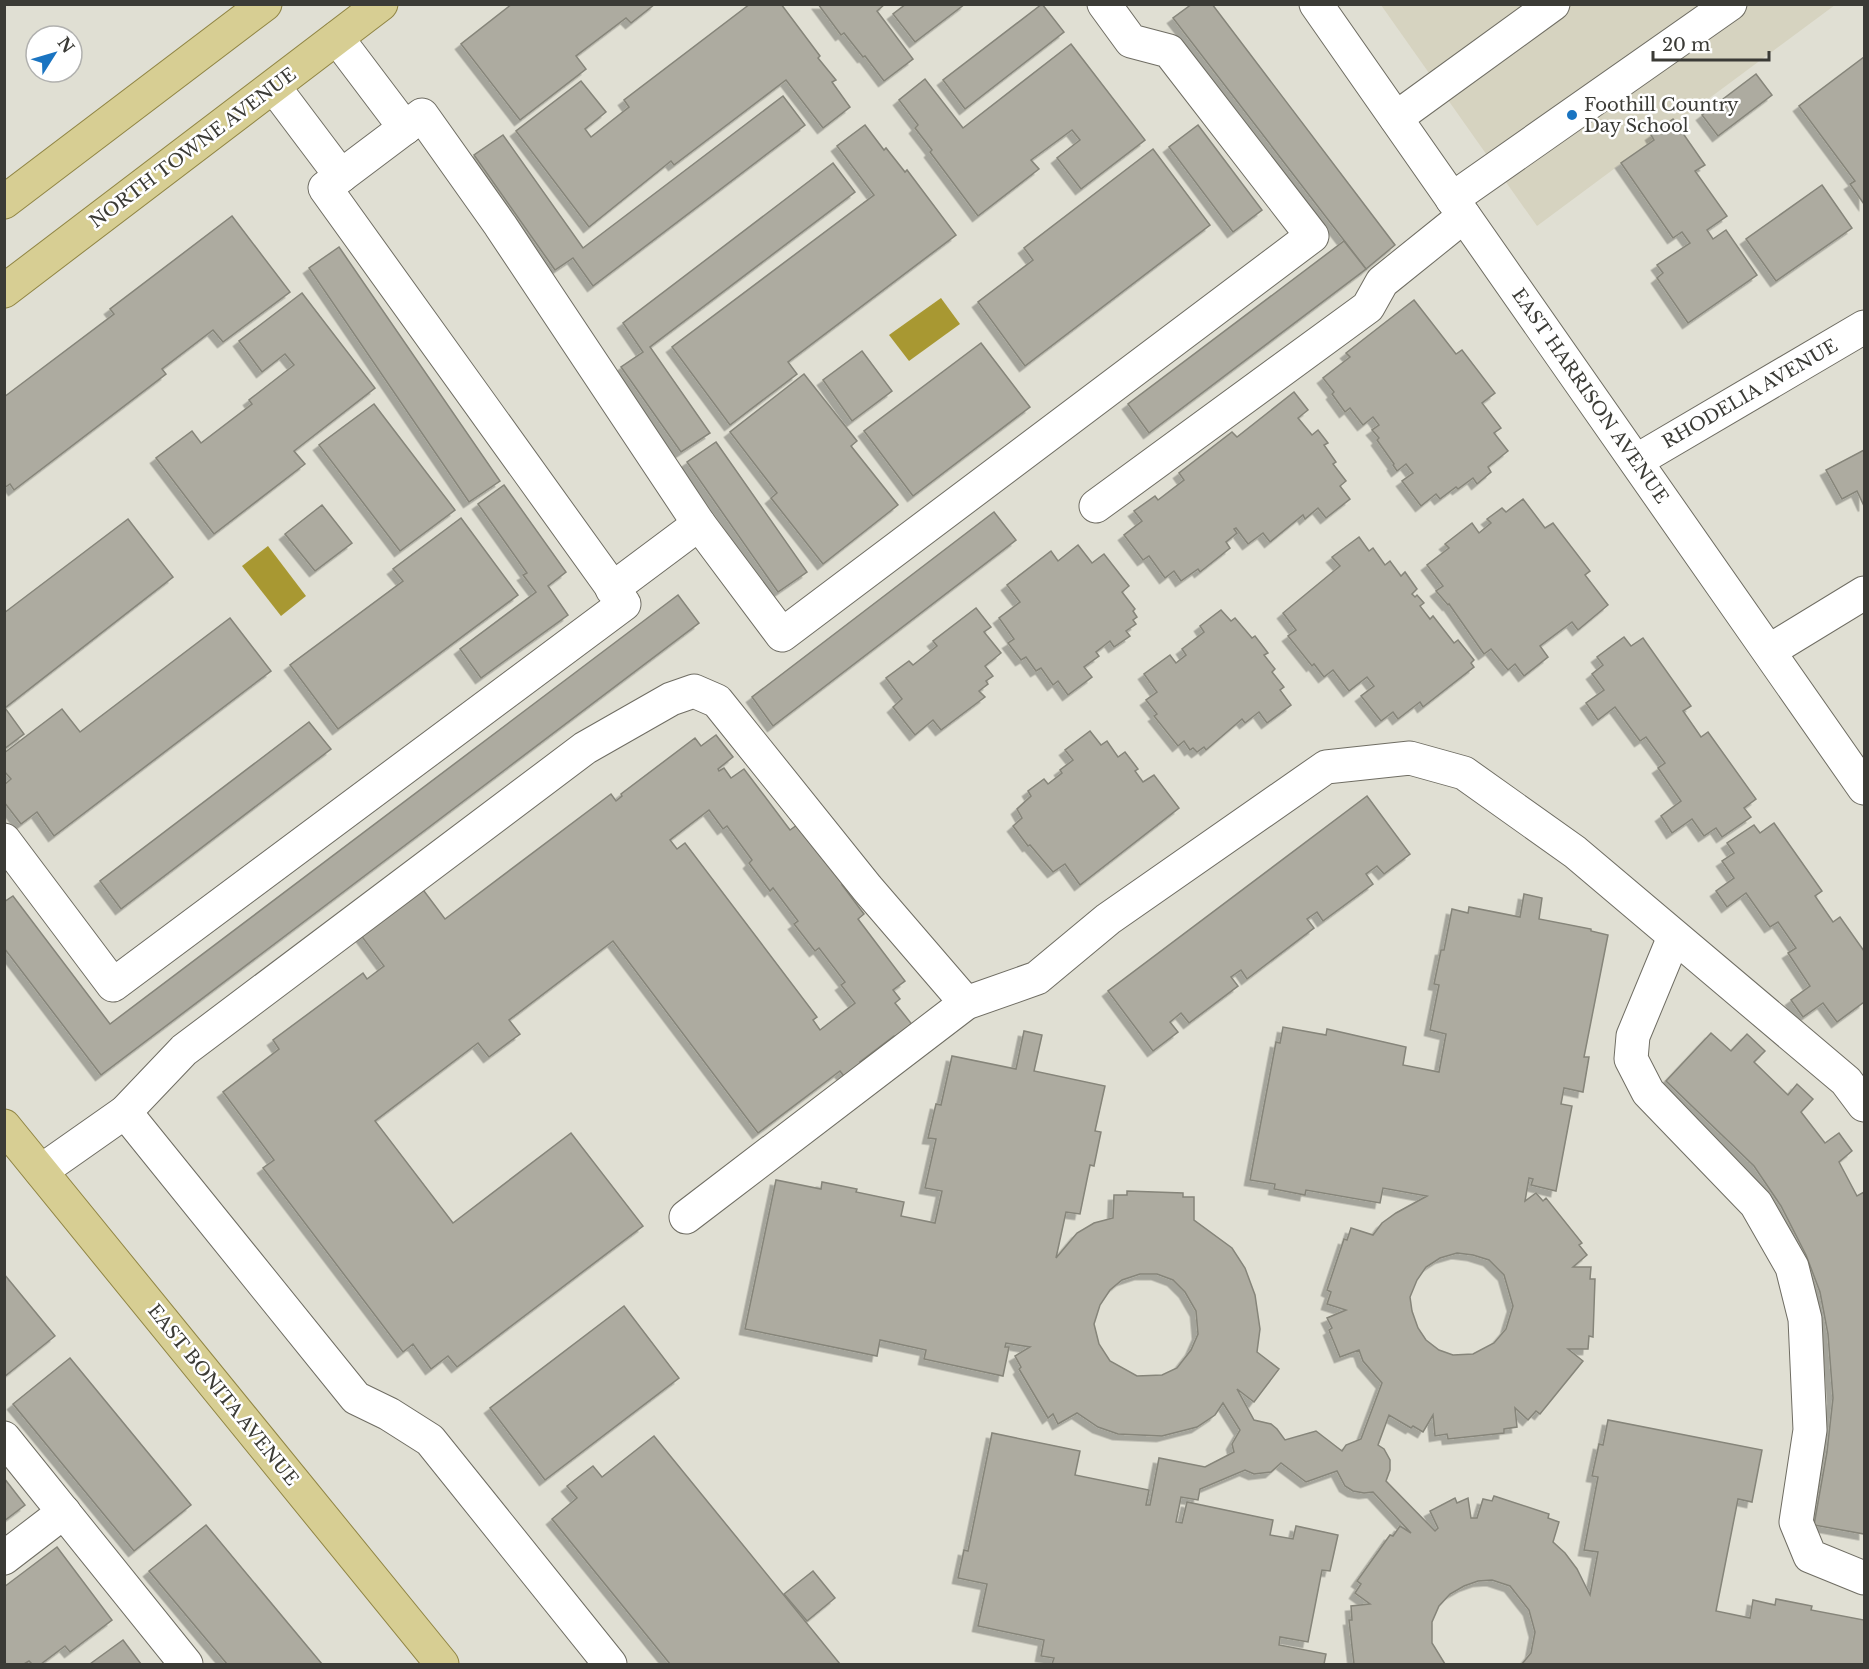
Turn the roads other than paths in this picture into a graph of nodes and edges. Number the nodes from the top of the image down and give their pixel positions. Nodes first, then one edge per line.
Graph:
1 (381, 4) edge
2 (1104, 4) edge
3 (1316, 4) edge
4 (1553, 4) edge
5 (1730, 4) edge
6 (249, 9) edge
7 (337, 38) junction
8 (274, 87) junction
9 (1396, 118) junction
10 (405, 128) junction
11 (341, 176) junction
12 (4, 202) edge
13 (1464, 216) junction
14 (4, 291) edge
15 (1864, 327) edge
16 (1636, 461) junction
17 (1096, 506) dead end
18 (699, 524) junction
19 (612, 589) junction
20 (1864, 593) edge
21 (1768, 651) junction
22 (1864, 788) edge
23 (4, 840) edge
24 (1674, 937) junction
25 (966, 1004) junction
26 (1858, 1085) edge
27 (125, 1112) junction
28 (4, 1126) edge
29 (41, 1170) junction
30 (686, 1217) dead end
31 (4, 1438) edge
32 (64, 1512) junction
33 (4, 1558) edge
34 (1864, 1578) edge
35 (186, 1665) edge
36 (442, 1665) edge
37 (610, 1665) edge

1 - 7 main road, NORTH TOWNE AVENUE
2 - 18 street
3 - 9 street, EAST HARRISON AVENUE
4 - 9 street
5 - 13 street
6 - 12 main road
7 - 8 main road, NORTH TOWNE AVENUE
7 - 10 street
8 - 11 street
8 - 14 main road, NORTH TOWNE AVENUE
9 - 13 street, EAST HARRISON AVENUE
10 - 11 street
10 - 18 street
11 - 19 street
13 - 16 street, EAST HARRISON AVENUE
13 - 17 street
15 - 16 street, RHODELIA AVENUE
16 - 21 street, EAST HARRISON AVENUE
18 - 19 street
19 - 23 street
20 - 21 street
21 - 22 street, EAST HARRISON AVENUE
24 - 25 street
24 - 26 street
24 - 34 street
25 - 27 street
25 - 30 street
27 - 29 street
27 - 37 street
28 - 29 main road, EAST BONITA AVENUE
29 - 36 main road, EAST BONITA AVENUE
31 - 32 street
32 - 33 street
32 - 35 street

